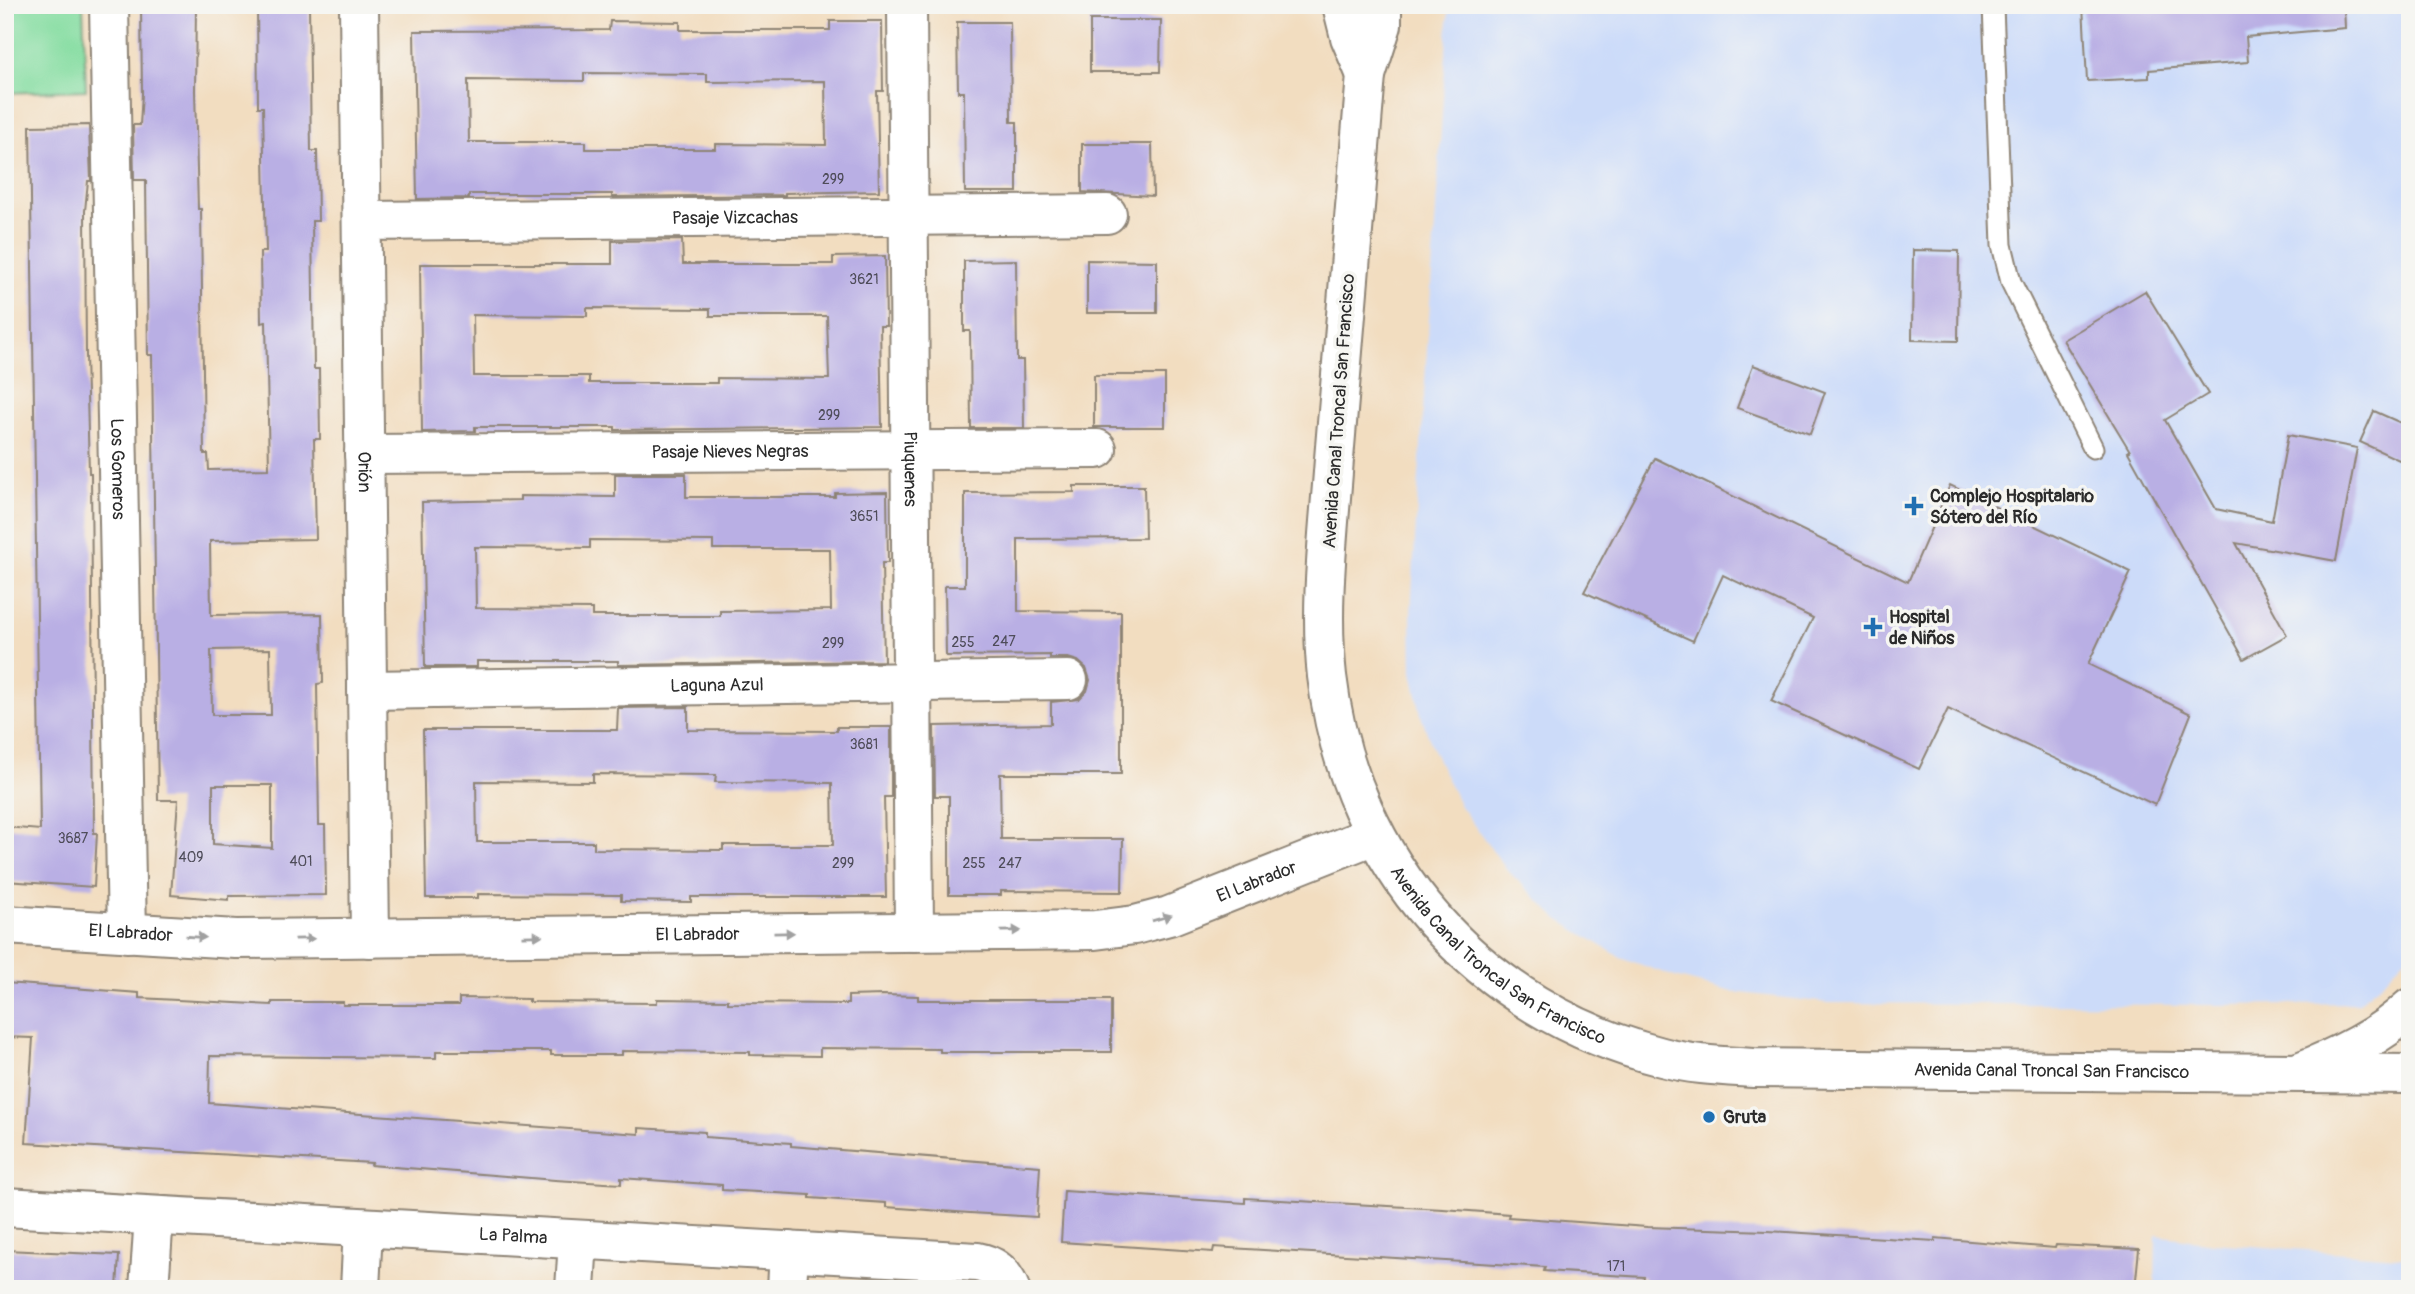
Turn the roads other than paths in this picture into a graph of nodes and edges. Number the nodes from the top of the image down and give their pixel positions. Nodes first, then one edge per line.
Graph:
1 (109, 5) edge
2 (359, 5) edge
3 (907, 5) edge
4 (1342, 5) edge
5 (1382, 5) edge
6 (1993, 5) edge
7 (1366, 75) junction
8 (1107, 214) dead end
9 (909, 216) junction
10 (362, 221) junction
11 (2093, 447) dead end
12 (1097, 449) dead end
13 (911, 450) junction
14 (364, 454) junction
15 (1068, 680) dead end
16 (913, 682) junction
17 (367, 690) junction
18 (1374, 835) junction
19 (5, 925) edge
20 (914, 932) junction
21 (127, 933) junction
22 (370, 938) junction
23 (2410, 1008) edge
24 (2299, 1072) junction
25 (2410, 1074) edge
26 (5, 1207) edge
27 (154, 1216) junction
28 (363, 1228) junction
29 (578, 1240) junction
30 (789, 1251) junction
31 (149, 1289) edge
32 (360, 1289) edge
33 (575, 1289) edge
34 (787, 1289) edge
35 (1010, 1289) edge

1 - 21 street, Los Gomeros
2 - 10 street, Orión
3 - 9 street, Piuquenes
4 - 7 street, Avenida Canal Troncal San Francisco
5 - 7 street, Avenida Canal Troncal San Francisco
6 - 11 lane
7 - 18 street, Avenida Canal Troncal San Francisco
8 - 9 street, Pasaje Vizcachas
9 - 10 street, Pasaje Vizcachas
9 - 13 street, Piuquenes
10 - 14 street, Orión
12 - 13 street, Pasaje Nieves Negras
13 - 14 street, Pasaje Nieves Negras
13 - 16 street, Piuquenes
14 - 17 street, Orión
15 - 16 street, Laguna Azul
16 - 17 street, Laguna Azul
16 - 20 street, Piuquenes
17 - 22 street, Orión
20 -> 18 street, El Labrador
18 - 24 street, Avenida Canal Troncal San Francisco
19 - 21 street, El Labrador
22 -> 20 street, El Labrador
21 -> 22 street, El Labrador
23 - 24 street
24 - 25 street, Avenida Canal Troncal San Francisco
26 - 27 street, La Palma
27 - 28 street, La Palma
27 - 31 street
28 - 29 street, La Palma
28 - 32 street
29 - 30 street, La Palma
29 - 33 street
30 - 34 street
30 - 35 street, La Palma

